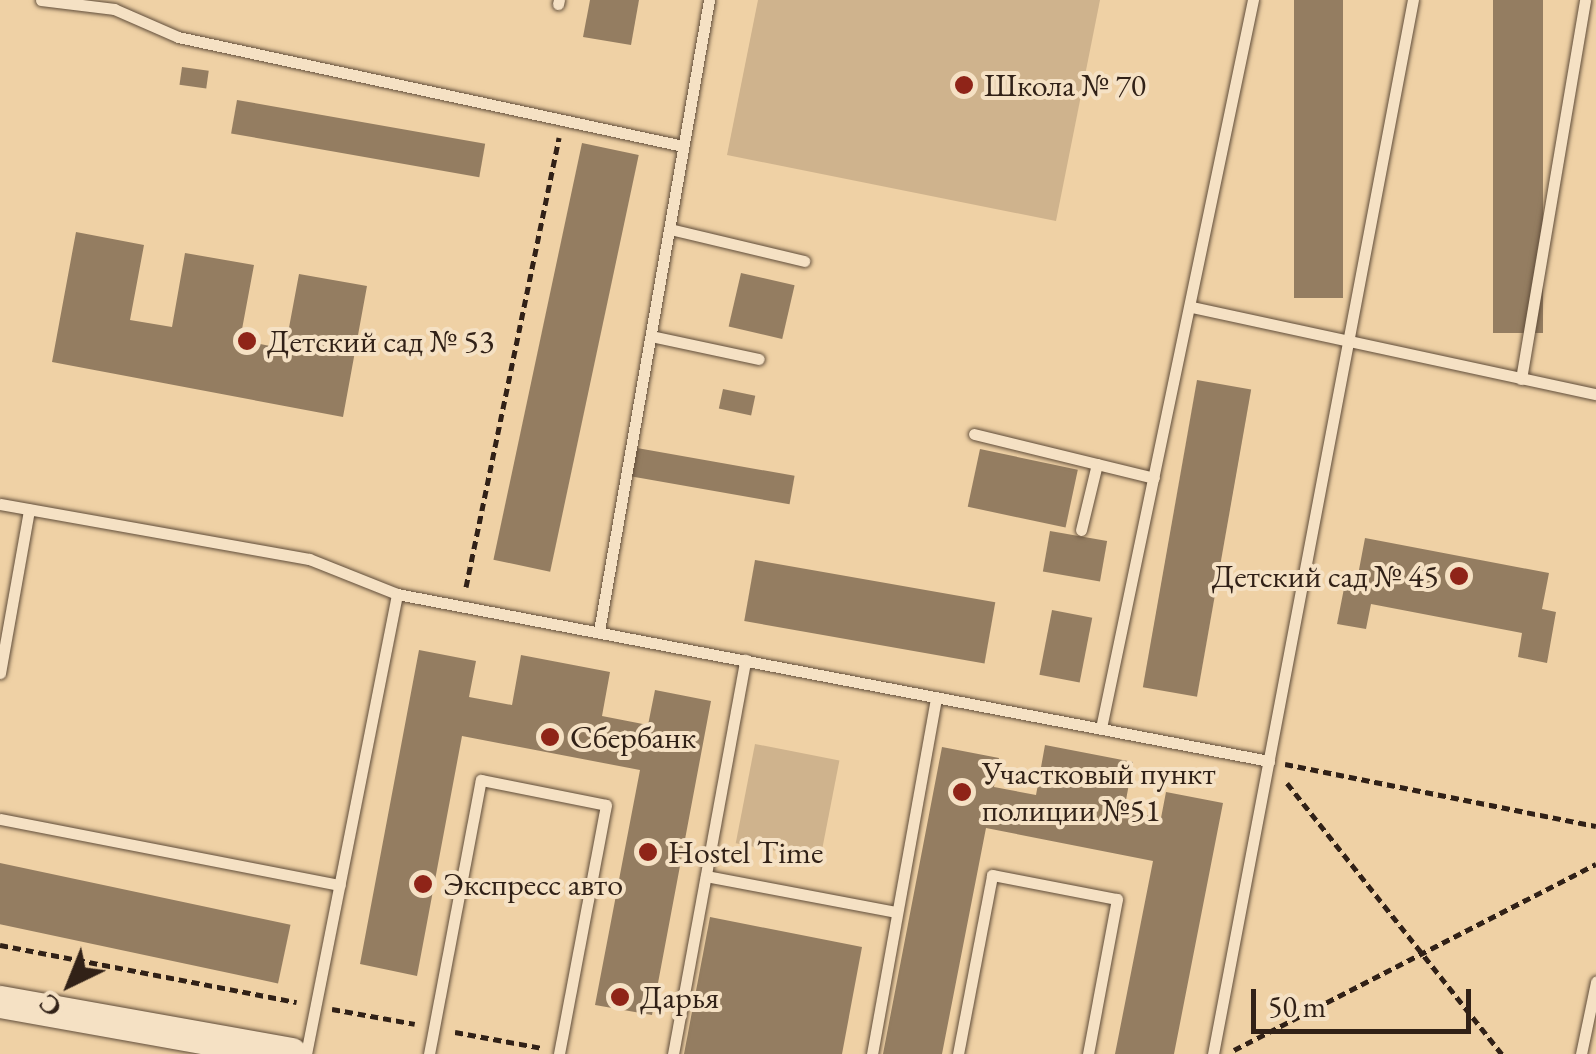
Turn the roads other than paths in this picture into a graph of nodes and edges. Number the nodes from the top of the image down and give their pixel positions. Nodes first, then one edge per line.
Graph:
1 (41, 0) edge
2 (709, 0) edge
3 (1252, 0) edge
4 (1413, 0) edge
5 (1585, 0) edge
6 (684, 146) junction
7 (670, 229) junction
8 (804, 261) dead end
9 (1192, 307) junction
10 (651, 336) junction
11 (1345, 343) junction
12 (759, 359) dead end
13 (1521, 380) junction
14 (1596, 394) edge
15 (974, 434) dead end
16 (1097, 464) junction
17 (1154, 478) junction
18 (0, 504) edge
19 (29, 510) junction
20 (1081, 530) dead end
21 (397, 594) junction
22 (599, 631) junction
23 (746, 660) junction
24 (0, 673) edge
25 (936, 699) junction
26 (1101, 728) junction
27 (1269, 761) junction
28 (0, 819) edge
29 (706, 876) junction
30 (340, 884) junction
31 (897, 912) junction
32 (1596, 982) edge
33 (0, 1002) edge
34 (559, 1053) edge
35 (291, 1054) edge
36 (306, 1054) edge
37 (428, 1054) edge
38 (673, 1054) edge
39 (872, 1054) edge
40 (958, 1054) edge
41 (1088, 1054) edge
42 (1214, 1054) edge
43 (1581, 1054) edge

1 - 6 lane
2 - 6 lane
3 - 9 lane
4 - 11 lane
5 - 13 lane
6 - 7 lane
7 - 8 lane
7 - 10 lane
9 - 11 lane
9 - 17 lane
10 - 12 lane
10 - 22 lane
11 - 13 lane
11 - 27 lane
13 - 14 lane
15 - 16 lane
16 - 17 lane
16 - 20 lane
17 - 26 lane
18 - 19 lane
19 - 21 lane
19 - 24 lane
21 - 22 lane
21 - 30 lane
22 - 23 lane
23 - 25 lane
23 - 29 lane
25 - 26 lane
25 - 31 lane
26 - 27 lane
27 - 42 lane
28 - 30 lane
29 - 31 lane
29 - 38 lane
30 - 36 lane
31 - 39 lane
32 - 43 lane
33 - 35 street
34 - 37 lane
40 - 41 lane

